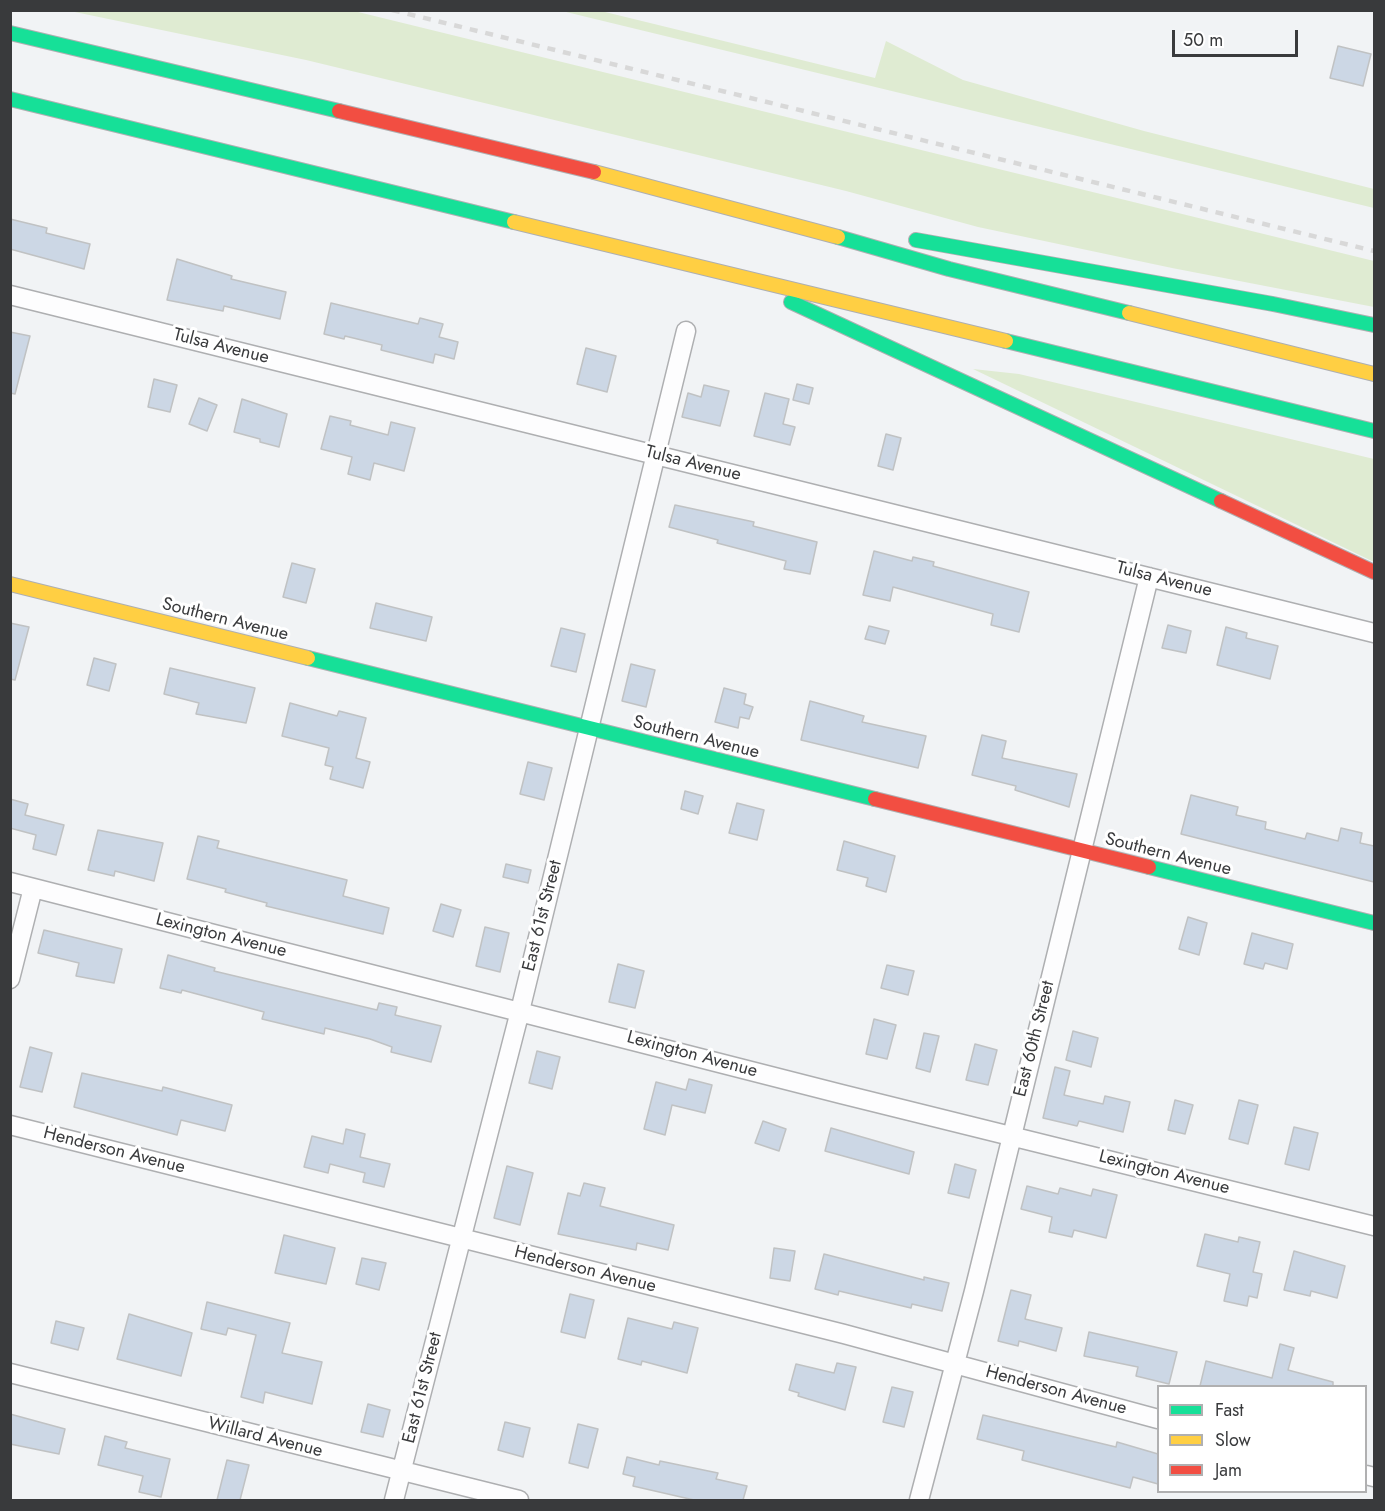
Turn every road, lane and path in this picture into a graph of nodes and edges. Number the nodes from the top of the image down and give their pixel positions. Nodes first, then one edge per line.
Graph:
1 (10, 33) edge
2 (10, 99) edge
3 (737, 207) junction
4 (877, 233) dead end
5 (900, 237) dead end
6 (721, 270) junction
7 (10, 295) edge
8 (1374, 325) edge
9 (686, 331) dead end
10 (1374, 374) edge
11 (1374, 431) edge
12 (657, 455) junction
13 (1330, 551) junction
14 (1374, 572) edge
15 (1149, 577) junction
16 (1374, 581) edge
17 (10, 584) edge
18 (1374, 633) edge
19 (588, 730) junction
20 (1080, 852) junction
21 (10, 882) edge
22 (33, 888) junction
23 (1374, 923) edge
24 (10, 979) edge
25 (520, 1011) junction
26 (10, 1125) edge
27 (1010, 1136) junction
28 (1374, 1226) edge
29 (461, 1239) junction
30 (955, 1363) junction
31 (10, 1373) edge
32 (1157, 1419) edge
33 (402, 1472) junction
34 (394, 1500) edge
35 (519, 1500) edge
36 (919, 1500) edge

1 - 3 main road
2 - 6 main road
3 - 4 main road
3 - 10 main road
5 - 8 main road
6 - 11 main road
6 - 13 main road
7 - 12 street, Tulsa Avenue
9 - 12 street, East 61st Street
12 - 15 street, Tulsa Avenue
12 - 19 street, East 61st Street
13 - 14 main road
13 - 16 main road
15 - 18 street, Tulsa Avenue
15 - 20 street, East 60th Street
17 - 19 main road, Southern Avenue
19 - 20 main road, Southern Avenue
19 - 25 street, East 61st Street
20 - 23 main road, Southern Avenue
20 - 27 street, East 60th Street
21 - 22 street, Lexington Avenue
22 - 24 street
22 - 25 street, Lexington Avenue
25 - 27 street, Lexington Avenue
25 - 29 street, East 61st Street
26 - 29 street, Henderson Avenue
27 - 28 street, Lexington Avenue
27 - 30 street, East 60th Street
29 - 30 street, Henderson Avenue
29 - 33 street, East 61st Street
30 - 32 street, Henderson Avenue
30 - 36 street, East 60th Street
31 - 33 street, Willard Avenue
33 - 34 street, East 61st Street
33 - 35 street, Willard Avenue

